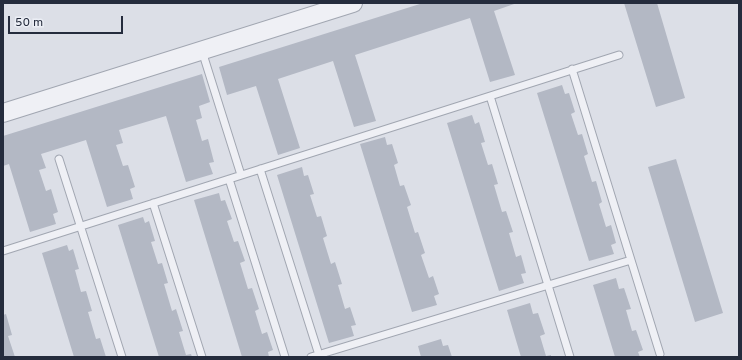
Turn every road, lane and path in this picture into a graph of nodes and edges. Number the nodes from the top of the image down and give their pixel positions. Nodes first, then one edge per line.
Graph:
1 (353, 3) edge
2 (202, 50) junction
3 (619, 54) dead end
4 (572, 69) junction
5 (490, 96) junction
6 (3, 113) edge
7 (59, 159) dead end
8 (260, 169) junction
9 (241, 175) junction
10 (229, 179) junction
11 (153, 203) junction
12 (80, 226) junction
13 (3, 251) edge
14 (631, 260) junction
15 (548, 285) junction
16 (660, 354) dead end
17 (319, 355) junction
18 (122, 357) edge
19 (202, 357) edge
20 (286, 357) edge
21 (311, 357) edge
22 (570, 357) edge

1 - 2 street
2 - 6 street
2 - 9 lane
3 - 4 lane
4 - 5 lane
4 - 14 lane
5 - 8 lane
5 - 15 lane
7 - 12 lane
8 - 9 lane
8 - 17 lane
9 - 10 lane
10 - 11 lane
10 - 20 lane
11 - 12 lane
11 - 19 lane
12 - 13 lane
12 - 18 lane
14 - 15 lane
14 - 16 lane
15 - 17 lane
15 - 22 lane
17 - 21 lane

